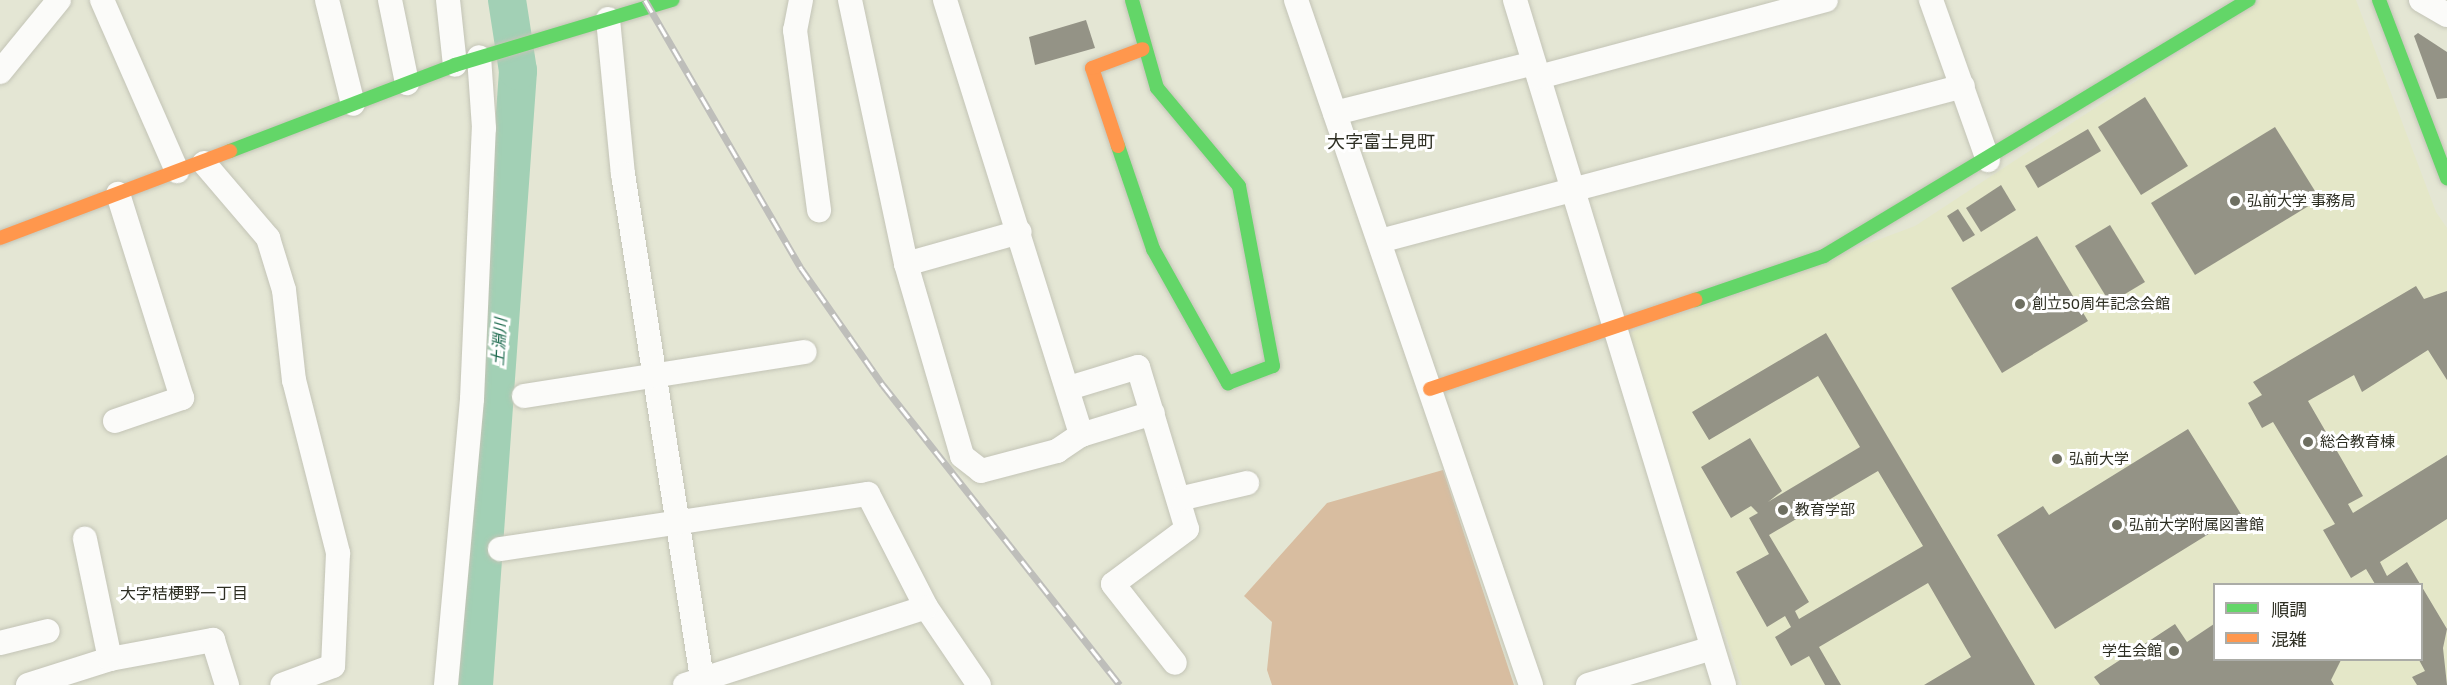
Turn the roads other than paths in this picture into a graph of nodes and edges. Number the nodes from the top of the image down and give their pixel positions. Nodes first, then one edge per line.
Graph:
1 (58, 0) edge
2 (102, 0) edge
3 (327, 0) edge
4 (390, 0) edge
5 (448, 0) edge
6 (672, 0) edge
7 (801, 0) edge
8 (850, 0) edge
9 (945, 0) edge
10 (1132, 0) edge
11 (1296, 0) edge
12 (1515, 0) edge
13 (1826, 0) edge
14 (1930, 0) edge
15 (2249, 0) edge
16 (2421, 0) edge
17 (2385, 2) edge
18 (2447, 15) edge
19 (608, 20) junction
20 (1143, 49) junction
21 (485, 55) junction
22 (455, 65) junction
23 (1537, 70) junction
24 (0, 72) edge
25 (407, 83) junction
26 (1963, 86) junction
27 (353, 104) junction
28 (1335, 113) junction
29 (1988, 160) junction
30 (204, 163) junction
31 (177, 171) junction
32 (2446, 176) edge
33 (1574, 192) junction
34 (118, 194) junction
35 (819, 210) dead end
36 (1020, 232) junction
37 (0, 238) edge
38 (1380, 241) junction
39 (906, 264) junction
40 (1614, 324) junction
41 (805, 352) dead end
42 (654, 373) junction
43 (1070, 388) junction
44 (1430, 388) junction
45 (524, 396) dead end
46 (1153, 413) junction
47 (114, 421) dead end
48 (1081, 435) junction
49 (1247, 483) dead end
50 (1179, 499) junction
51 (681, 524) junction
52 (85, 539) dead end
53 (500, 549) dead end
54 (926, 607) junction
55 (48, 631) dead end
56 (0, 643) edge
57 (1712, 648) junction
58 (110, 659) junction
59 (1175, 663) dead end
60 (697, 684) edge
61 (28, 685) edge
62 (227, 685) edge
63 (282, 685) edge
64 (446, 685) edge
65 (979, 685) edge
66 (1531, 685) edge
67 (1588, 685) edge
68 (1724, 685) edge

1 - 24 street
2 - 31 street
3 - 27 street
4 - 25 street
5 - 22 street
6 - 19 street
7 - 35 street
8 - 39 street
9 - 36 street
10 - 20 street
11 - 28 street
12 - 23 street
13 - 23 street
14 - 26 street
15 - 29 street
16 - 18 street
17 - 32 street
19 - 21 street
19 - 42 street
20 - 20 street
21 - 22 street
21 - 64 street
22 - 25 street
23 - 28 street
23 - 33 street
25 - 27 street
26 - 29 street
26 - 33 street
27 - 30 street
28 - 38 street
29 - 40 street
30 - 31 street
30 - 63 street
31 - 34 street
33 - 38 street
33 - 40 street
34 - 37 street
34 - 47 street
36 - 39 street
36 - 43 street
38 - 44 street
39 - 48 street
40 - 44 street
40 - 57 street
41 - 42 street
42 - 45 street
42 - 51 street
43 - 46 street
43 - 48 street
44 - 66 street
46 - 48 street
46 - 50 street
49 - 50 street
50 - 59 street
51 - 53 street
51 - 54 street
51 - 60 street
52 - 58 street
54 - 60 street
54 - 65 street
55 - 56 street
57 - 67 street
57 - 68 street
58 - 61 street
58 - 62 street

